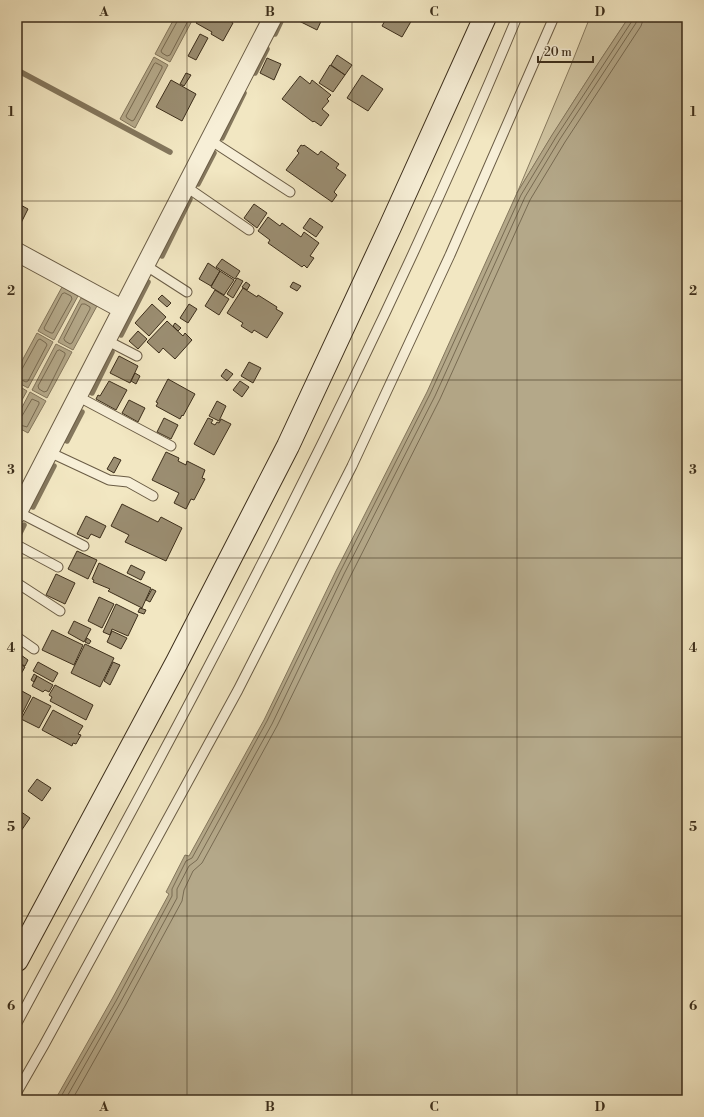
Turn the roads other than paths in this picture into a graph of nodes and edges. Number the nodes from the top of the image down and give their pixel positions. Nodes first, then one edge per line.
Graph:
1 (485, 17) edge
2 (517, 17) edge
3 (554, 17) edge
4 (268, 18) edge
5 (210, 140) junction
6 (186, 186) junction
7 (290, 192) dead end
8 (249, 230) dead end
9 (17, 252) edge
10 (145, 265) junction
11 (187, 292) dead end
12 (122, 309) junction
13 (106, 340) junction
14 (137, 356) dead end
15 (77, 396) junction
16 (171, 446) dead end
17 (49, 452) junction
18 (153, 496) dead end
19 (18, 513) edge
20 (17, 545) edge
21 (84, 546) dead end
22 (58, 567) dead end
23 (17, 583) edge
24 (60, 611) dead end
25 (17, 637) edge
26 (34, 649) dead end
27 (17, 960) edge
28 (17, 1023) edge
29 (17, 1092) edge

1 - 27 street
2 - 28 lane
3 - 29 lane
4 - 5 street
5 - 6 street
5 - 7 lane
6 - 8 lane
6 - 10 street
9 - 12 street
10 - 11 lane
10 - 12 street
12 - 13 street
13 - 14 lane
13 - 15 street
15 - 16 lane
15 - 17 street
17 - 18 lane
17 - 19 street
19 - 21 lane
20 - 22 lane
23 - 24 lane
25 - 26 lane

